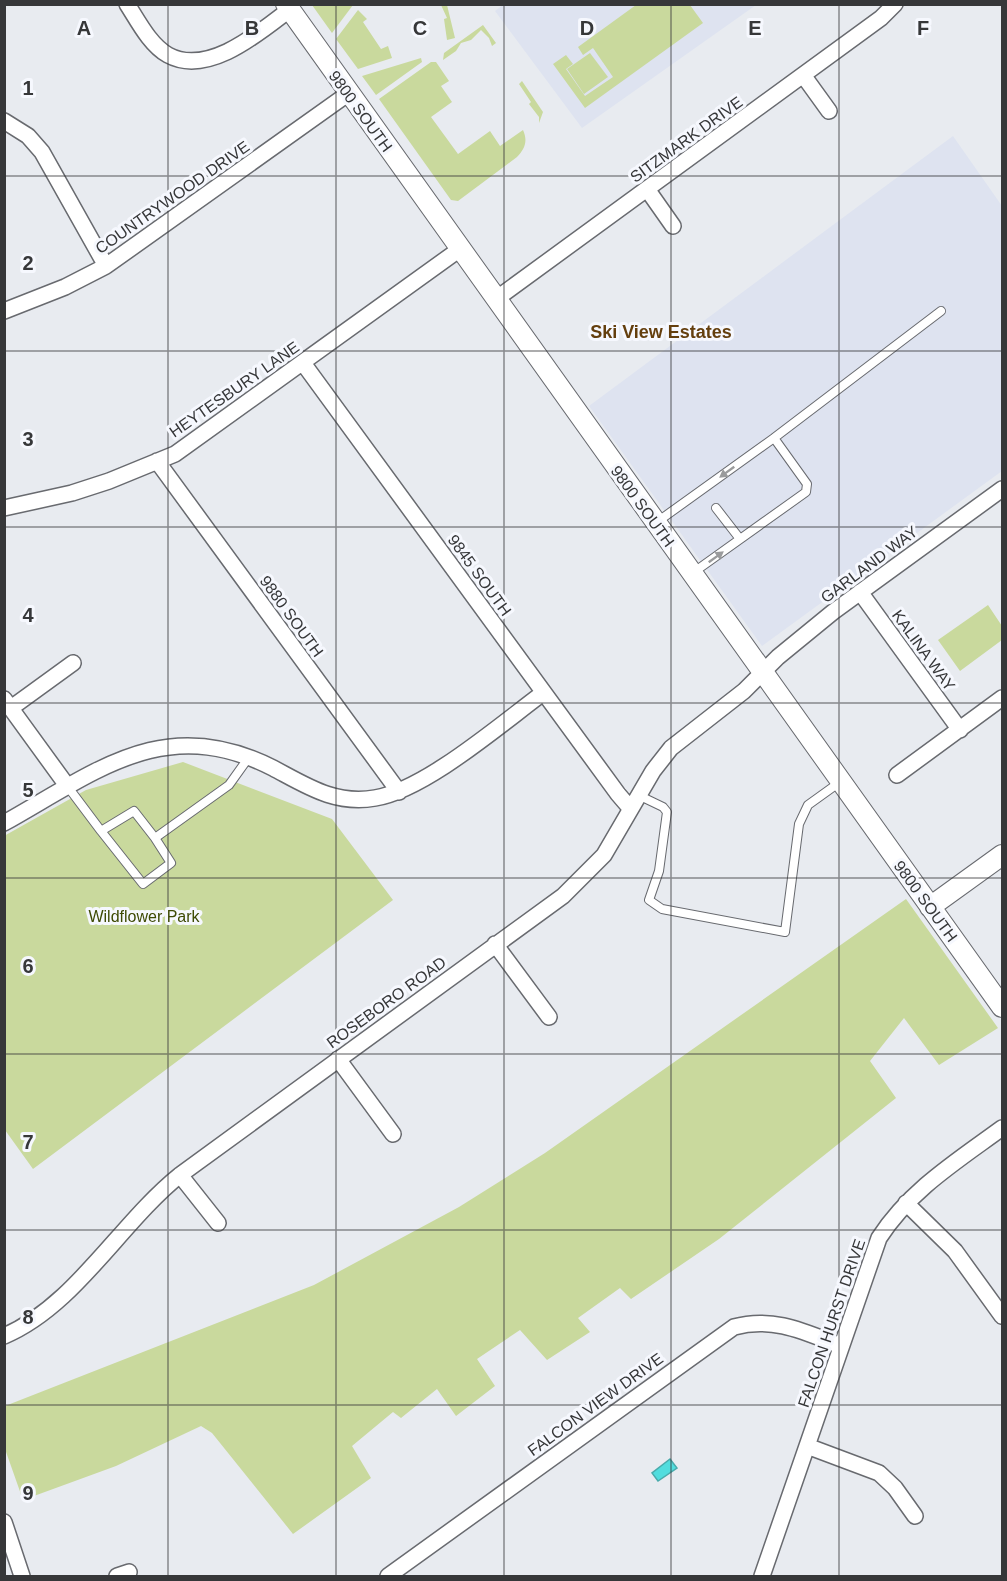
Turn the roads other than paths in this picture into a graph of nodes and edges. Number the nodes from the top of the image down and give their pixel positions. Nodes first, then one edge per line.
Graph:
1 (127, 4) edge
2 (895, 4) edge
3 (287, 7) edge
4 (803, 75) junction
5 (349, 93) junction
6 (829, 111) dead end
7 (4, 121) edge
8 (647, 189) junction
9 (673, 226) dead end
10 (460, 249) junction
11 (106, 266) junction
12 (496, 300) junction
13 (4, 311) edge
14 (941, 311) dead end
15 (303, 363) junction
16 (774, 438) junction
17 (157, 461) junction
18 (1002, 489) edge
19 (4, 508) edge
20 (716, 508) dead end
21 (656, 523) junction
22 (740, 539) junction
23 (692, 574) junction
24 (860, 592) junction
25 (73, 663) dead end
26 (762, 673) junction
27 (543, 693) junction
28 (1002, 698) edge
29 (8, 704) edge
30 (960, 730) junction
31 (249, 757) junction
32 (897, 775) dead end
33 (840, 782) junction
34 (68, 787) junction
35 (399, 792) junction
36 (634, 801) junction
37 (4, 824) edge
38 (101, 831) junction
39 (155, 838) junction
40 (1002, 855) edge
41 (930, 907) junction
42 (495, 944) junction
43 (1002, 1007) edge
44 (549, 1017) dead end
45 (338, 1059) junction
46 (1002, 1128) edge
47 (393, 1134) dead end
48 (180, 1175) junction
49 (906, 1203) junction
50 (218, 1223) dead end
51 (1002, 1316) edge
52 (4, 1336) edge
53 (841, 1346) junction
54 (807, 1446) junction
55 (915, 1516) dead end
56 (4, 1522) edge
57 (22, 1576) edge
58 (388, 1576) edge
59 (762, 1576) edge

1 - 3 street
2 - 4 street, SITZMARK DRIVE
3 - 5 street, 9800 SOUTH
4 - 6 street
4 - 8 street, SITZMARK DRIVE
5 - 10 street, 9800 SOUTH
5 - 11 street, COUNTRYWOOD DRIVE
7 - 11 street
8 - 9 street
8 - 12 street, SITZMARK DRIVE
10 - 12 street, 9800 SOUTH
10 - 15 street, HEYTESBURY LANE
11 - 13 street, COUNTRYWOOD DRIVE
12 - 21 street, 9800 SOUTH
14 - 16 lane
15 - 17 street, HEYTESBURY LANE
15 - 27 street, 9845 SOUTH
16 -> 21 lane
16 - 22 lane
17 - 19 street, HEYTESBURY LANE
17 - 35 street, 9880 SOUTH
18 - 24 street, GARLAND WAY
20 - 22 lane
21 - 23 street, 9800 SOUTH
23 -> 22 lane
23 - 26 street, 9800 SOUTH
24 - 26 street, GARLAND WAY
24 - 30 street, KALINA WAY
25 - 29 street
26 - 33 street, 9800 SOUTH
26 - 36 street, ROSEBORO ROAD
27 - 35 street
27 - 36 street, 9845 SOUTH
28 - 30 street
29 - 34 street
30 - 32 street
31 - 34 street
31 - 35 street
31 - 39 lane
33 - 36 lane
33 - 41 street, 9800 SOUTH
34 - 37 street
34 - 38 lane
36 - 42 street, ROSEBORO ROAD
38 - 39 lane
38 - 39 lane
40 - 41 street
41 - 43 street, 9800 SOUTH
42 - 44 street
42 - 45 street, ROSEBORO ROAD
45 - 47 street
45 - 48 street, ROSEBORO ROAD
46 - 49 street, FALCON HURST DRIVE
48 - 50 street
48 - 52 street, ROSEBORO ROAD
49 - 51 street
49 - 53 street, FALCON HURST DRIVE
53 - 54 street, FALCON HURST DRIVE
53 - 58 street, FALCON VIEW DRIVE
54 - 55 street
54 - 59 street, FALCON HURST DRIVE
56 - 57 street

